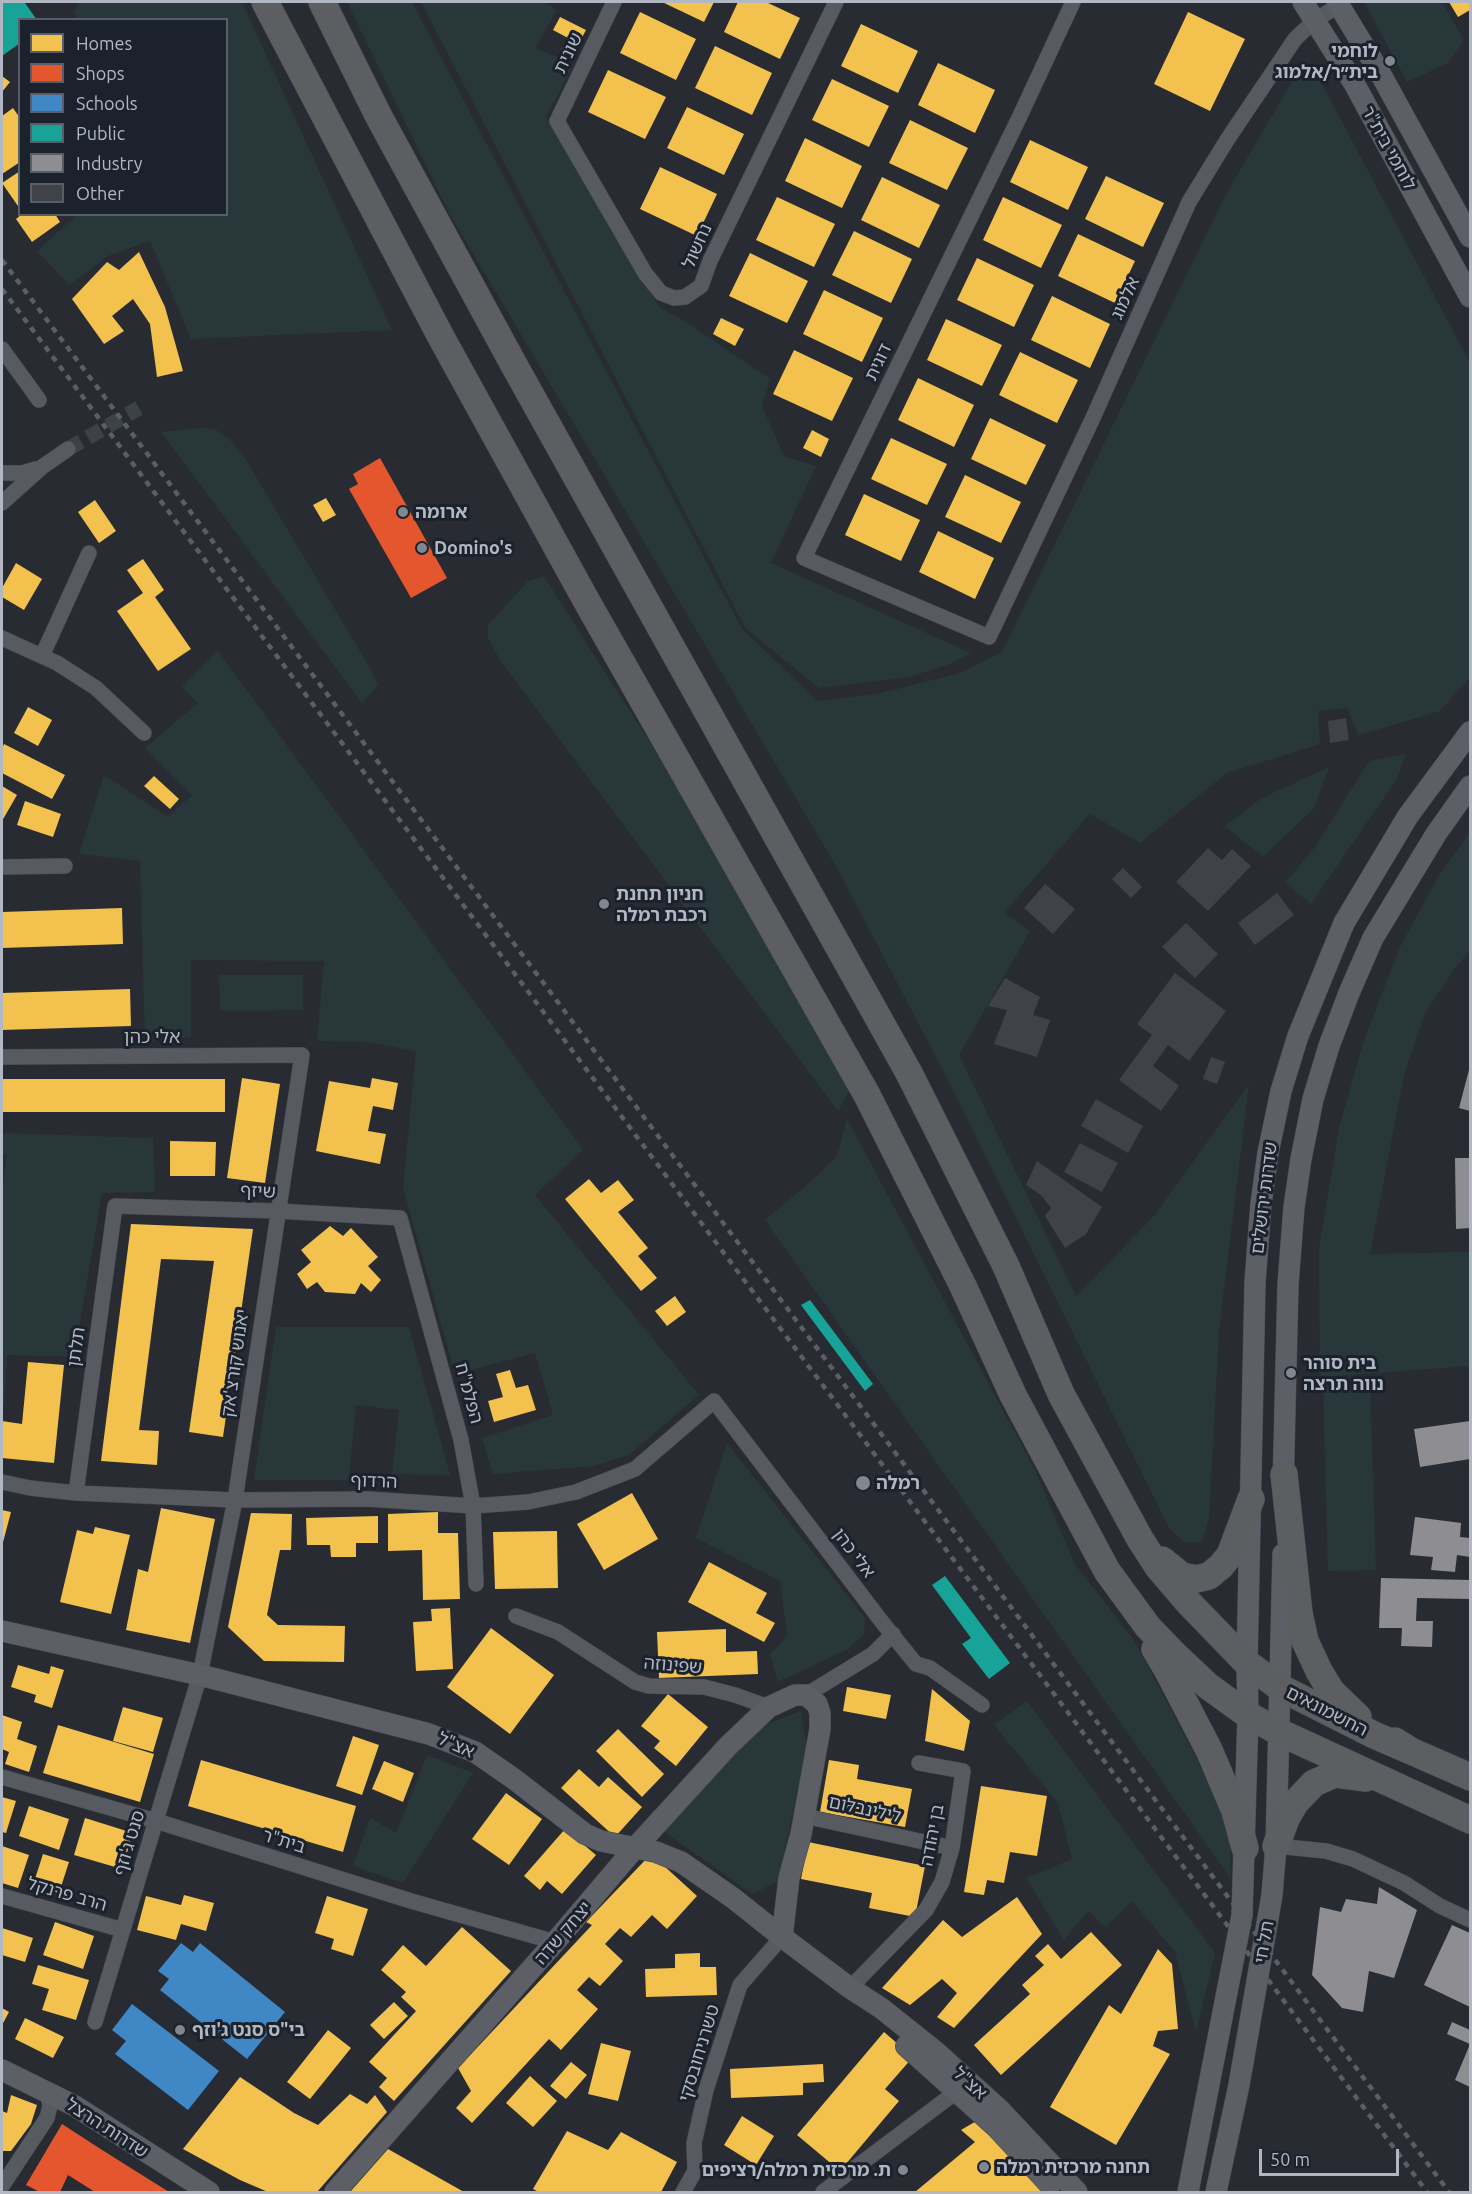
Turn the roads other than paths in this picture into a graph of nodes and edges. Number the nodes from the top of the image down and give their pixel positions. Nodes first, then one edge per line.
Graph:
1 (265, 2) edge
2 (322, 2) edge
3 (614, 2) edge
4 (836, 2) edge
5 (1074, 2) edge
6 (1303, 2) edge
7 (1338, 4) edge
8 (1315, 20) junction
9 (557, 121) joint
10 (1470, 237) edge
11 (1470, 297) edge
12 (2, 349) edge
13 (39, 400) dead end
14 (68, 449) tunnel mouth
15 (42, 467) junction
16 (2, 473) edge
17 (2, 502) edge
18 (89, 553) dead end
19 (989, 637) joint
20 (2, 638) edge
21 (42, 656) junction
22 (144, 732) dead end
23 (1470, 732) edge
24 (1470, 786) edge
25 (65, 866) dead end
26 (2, 867) edge
27 (302, 1055) joint
28 (2, 1057) edge
29 (115, 1206) joint
30 (277, 1211) junction
31 (400, 1218) joint
32 (714, 1401) joint
33 (1284, 1474) junction
34 (2, 1482) edge
35 (76, 1493) junction
36 (1251, 1499) junction
37 (235, 1500) junction
38 (473, 1506) junction
39 (1140, 1539) junction
40 (1112, 1579) junction
41 (476, 1584) dead end
42 (516, 1616) dead end
43 (2, 1631) edge
44 (893, 1634) junction
45 (1247, 1663) junction
46 (200, 1675) junction
47 (1279, 1687) junction
48 (811, 1699) junction
49 (982, 1705) dead end
50 (769, 1707) junction
51 (1248, 1715) junction
52 (1279, 1732) junction
53 (1411, 1751) junction
54 (919, 1763) dead end
55 (1470, 1777) edge
56 (2, 1778) edge
57 (1407, 1792) junction
58 (804, 1816) junction
59 (1470, 1820) edge
60 (156, 1821) junction
61 (1276, 1846) junction
62 (952, 1848) junction
63 (1245, 1848) junction
64 (634, 1849) junction
65 (789, 1878) junction
66 (2, 1896) edge
67 (743, 1905) junction
68 (1470, 1920) edge
69 (123, 1930) junction
70 (782, 1937) junction
71 (555, 1942) junction
72 (850, 1988) junction
73 (95, 2022) dead end
74 (2, 2070) edge
75 (967, 2090) junction
76 (47, 2091) junction
77 (2, 2186) edge
78 (209, 2193) edge
79 (334, 2193) edge
80 (683, 2193) edge
81 (823, 2193) edge
82 (1057, 2193) edge
83 (1077, 2193) edge
84 (1188, 2193) edge
85 (1216, 2193) edge

1 - 40 highway
2 - 39 highway
3 - 9 street, שונית
4 - 9 street, נחשול
5 - 19 street, דוגית
6 - 8 street, לוחמי בית"ר
7 - 8 street, אלמוג
7 - 10 street, לוחמי בית"ר
8 - 11 street, לוחמי בית"ר
8 - 19 street, אלמוג
12 - 13 street
14 - 15 street
15 - 16 street
15 - 17 street
18 - 21 street
20 - 21 street
21 - 22 street
23 - 36 street, שדרות ירושלים
24 - 33 street, שדרות ירושלים
25 - 26 street
27 - 28 street, אלי כהן
27 - 30 street, יאנוש קורצ'אק
29 - 30 street, שיזף
29 - 35 street, תלתן
30 - 31 street, שיזף
30 - 37 street, יאנוש קורצ'אק
31 - 38 street, הפלמ"ח
32 - 38 street, הרדוף
32 - 44 street, אלי כהן
33 - 47 street, שדרות ירושלים
33 - 53 highway
34 - 35 street, הרדוף
35 - 37 street, הרדוף
36 - 39 highway
36 - 45 street, שדרות ירושלים
37 - 38 street, הרדוף
37 - 46 street, יאנוש קורצ'אק
38 - 41 street, הפלמ"ח
39 - 45 highway, החשמונאים
40 - 51 highway
40 - 63 highway
42 - 50 street, שפינוזה
43 - 46 street, אצ"ל
44 - 48 street
44 - 49 street, אלי כהן
45 - 47 highway, החשמונאים
45 - 51 street, שדרות ירושלים
46 - 60 street, סנט ג'וזף
46 - 64 street, אצ"ל
47 - 52 street, תל חי
47 - 53 highway, החשמונאים
48 - 50 street, יצחק שדה
48 - 58 street
50 - 64 street, יצחק שדה
51 - 52 highway
51 - 63 street, תל חי
52 - 57 highway
52 - 61 street, תל חי
53 - 55 highway
54 - 62 street, בן יהודה
56 - 60 street, בית"ר
57 - 59 highway
57 - 61 highway
58 - 62 street, לילינבלום
58 - 65 street
60 - 69 street, סנט ג'וזף
60 - 71 street, בית"ר
61 - 68 street
61 - 85 street, תל חי
62 - 72 street, בן יהודה
63 - 84 street, תל חי
64 - 67 street, אצ"ל
64 - 71 street, יצחק שדה
65 - 67 street
65 - 70 street
66 - 69 street, הרב פרנקל
67 - 70 street, אצ"ל
69 - 73 street, סנט ג'וזף
70 - 72 street, אצ"ל
70 - 80 street, טשרניחובסקי
71 - 79 street, יצחק שדה
72 - 75 street, אצ"ל
74 - 76 street, שדרות הרצל
75 - 81 street
75 - 82 street, אצ"ל
75 - 83 street, אצ"ל
76 - 77 street
76 - 78 street, שדרות הרצל

